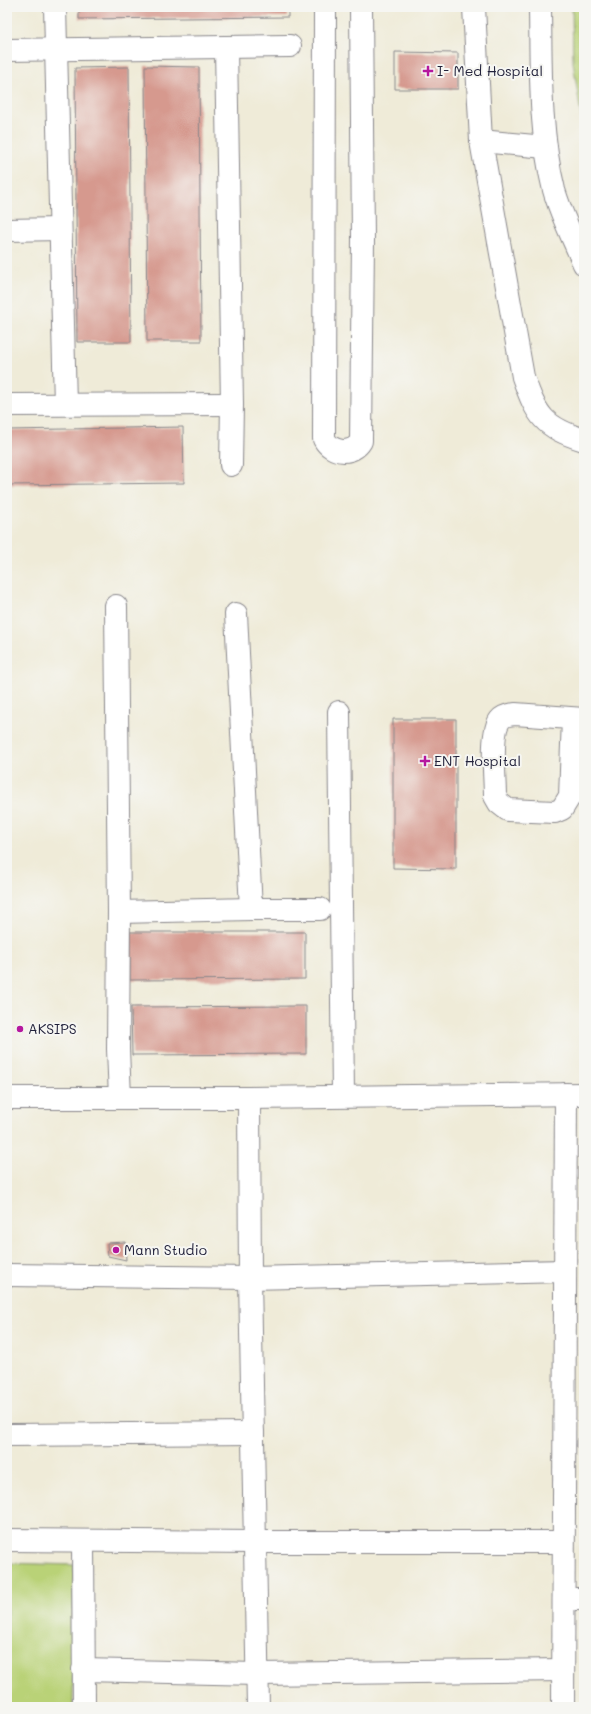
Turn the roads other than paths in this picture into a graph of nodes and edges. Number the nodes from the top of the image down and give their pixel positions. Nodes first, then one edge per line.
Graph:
1 (55, 7) edge
2 (325, 7) edge
3 (361, 7) edge
4 (474, 7) edge
5 (540, 7) edge
6 (290, 46) dead end
7 (226, 47) junction
8 (7, 50) edge
9 (56, 50) junction
10 (481, 141) junction
11 (545, 147) junction
12 (60, 229) junction
13 (7, 230) edge
14 (584, 264) edge
15 (65, 404) junction
16 (232, 404) junction
17 (7, 405) edge
18 (584, 440) edge
19 (230, 465) dead end
20 (116, 606) dead end
21 (236, 614) dead end
22 (339, 712) dead end
23 (578, 719) edge
24 (251, 909) junction
25 (320, 909) dead end
26 (119, 912) junction
27 (575, 1094) edge
28 (343, 1096) junction
29 (7, 1098) edge
30 (120, 1098) junction
31 (249, 1098) junction
32 (565, 1271) junction
33 (7, 1275) edge
34 (250, 1278) junction
35 (253, 1433) junction
36 (7, 1435) edge
37 (7, 1540) edge
38 (82, 1541) junction
39 (255, 1542) junction
40 (563, 1542) junction
41 (574, 1599) edge
42 (83, 1670) junction
43 (563, 1670) junction
44 (257, 1674) junction
45 (84, 1707) edge
46 (258, 1707) edge
47 (562, 1707) edge

1 - 9 street
2 - 3 street
4 - 10 street
5 - 11 street
6 - 7 street
7 - 9 street
7 - 16 street
8 - 9 street
9 - 12 street
10 - 11 street
10 - 18 street
11 - 14 street
12 - 13 street
12 - 15 street
15 - 16 street
15 - 17 street
16 - 19 street
20 - 26 street
21 - 24 street
22 - 28 street
23 - 23 street
24 - 25 street
24 - 26 street
26 - 30 street
27 - 28 street
27 - 32 street
28 - 31 street
29 - 30 street
30 - 31 street
31 - 34 street
32 - 34 street
32 - 40 street
33 - 34 street
34 - 35 street
35 - 36 street
35 - 39 street
37 - 38 street
38 - 39 street
38 - 42 street
39 - 40 street
39 - 44 street
40 - 41 street
41 - 43 street
42 - 44 street
42 - 45 street
43 - 44 street
43 - 47 street
44 - 46 street

